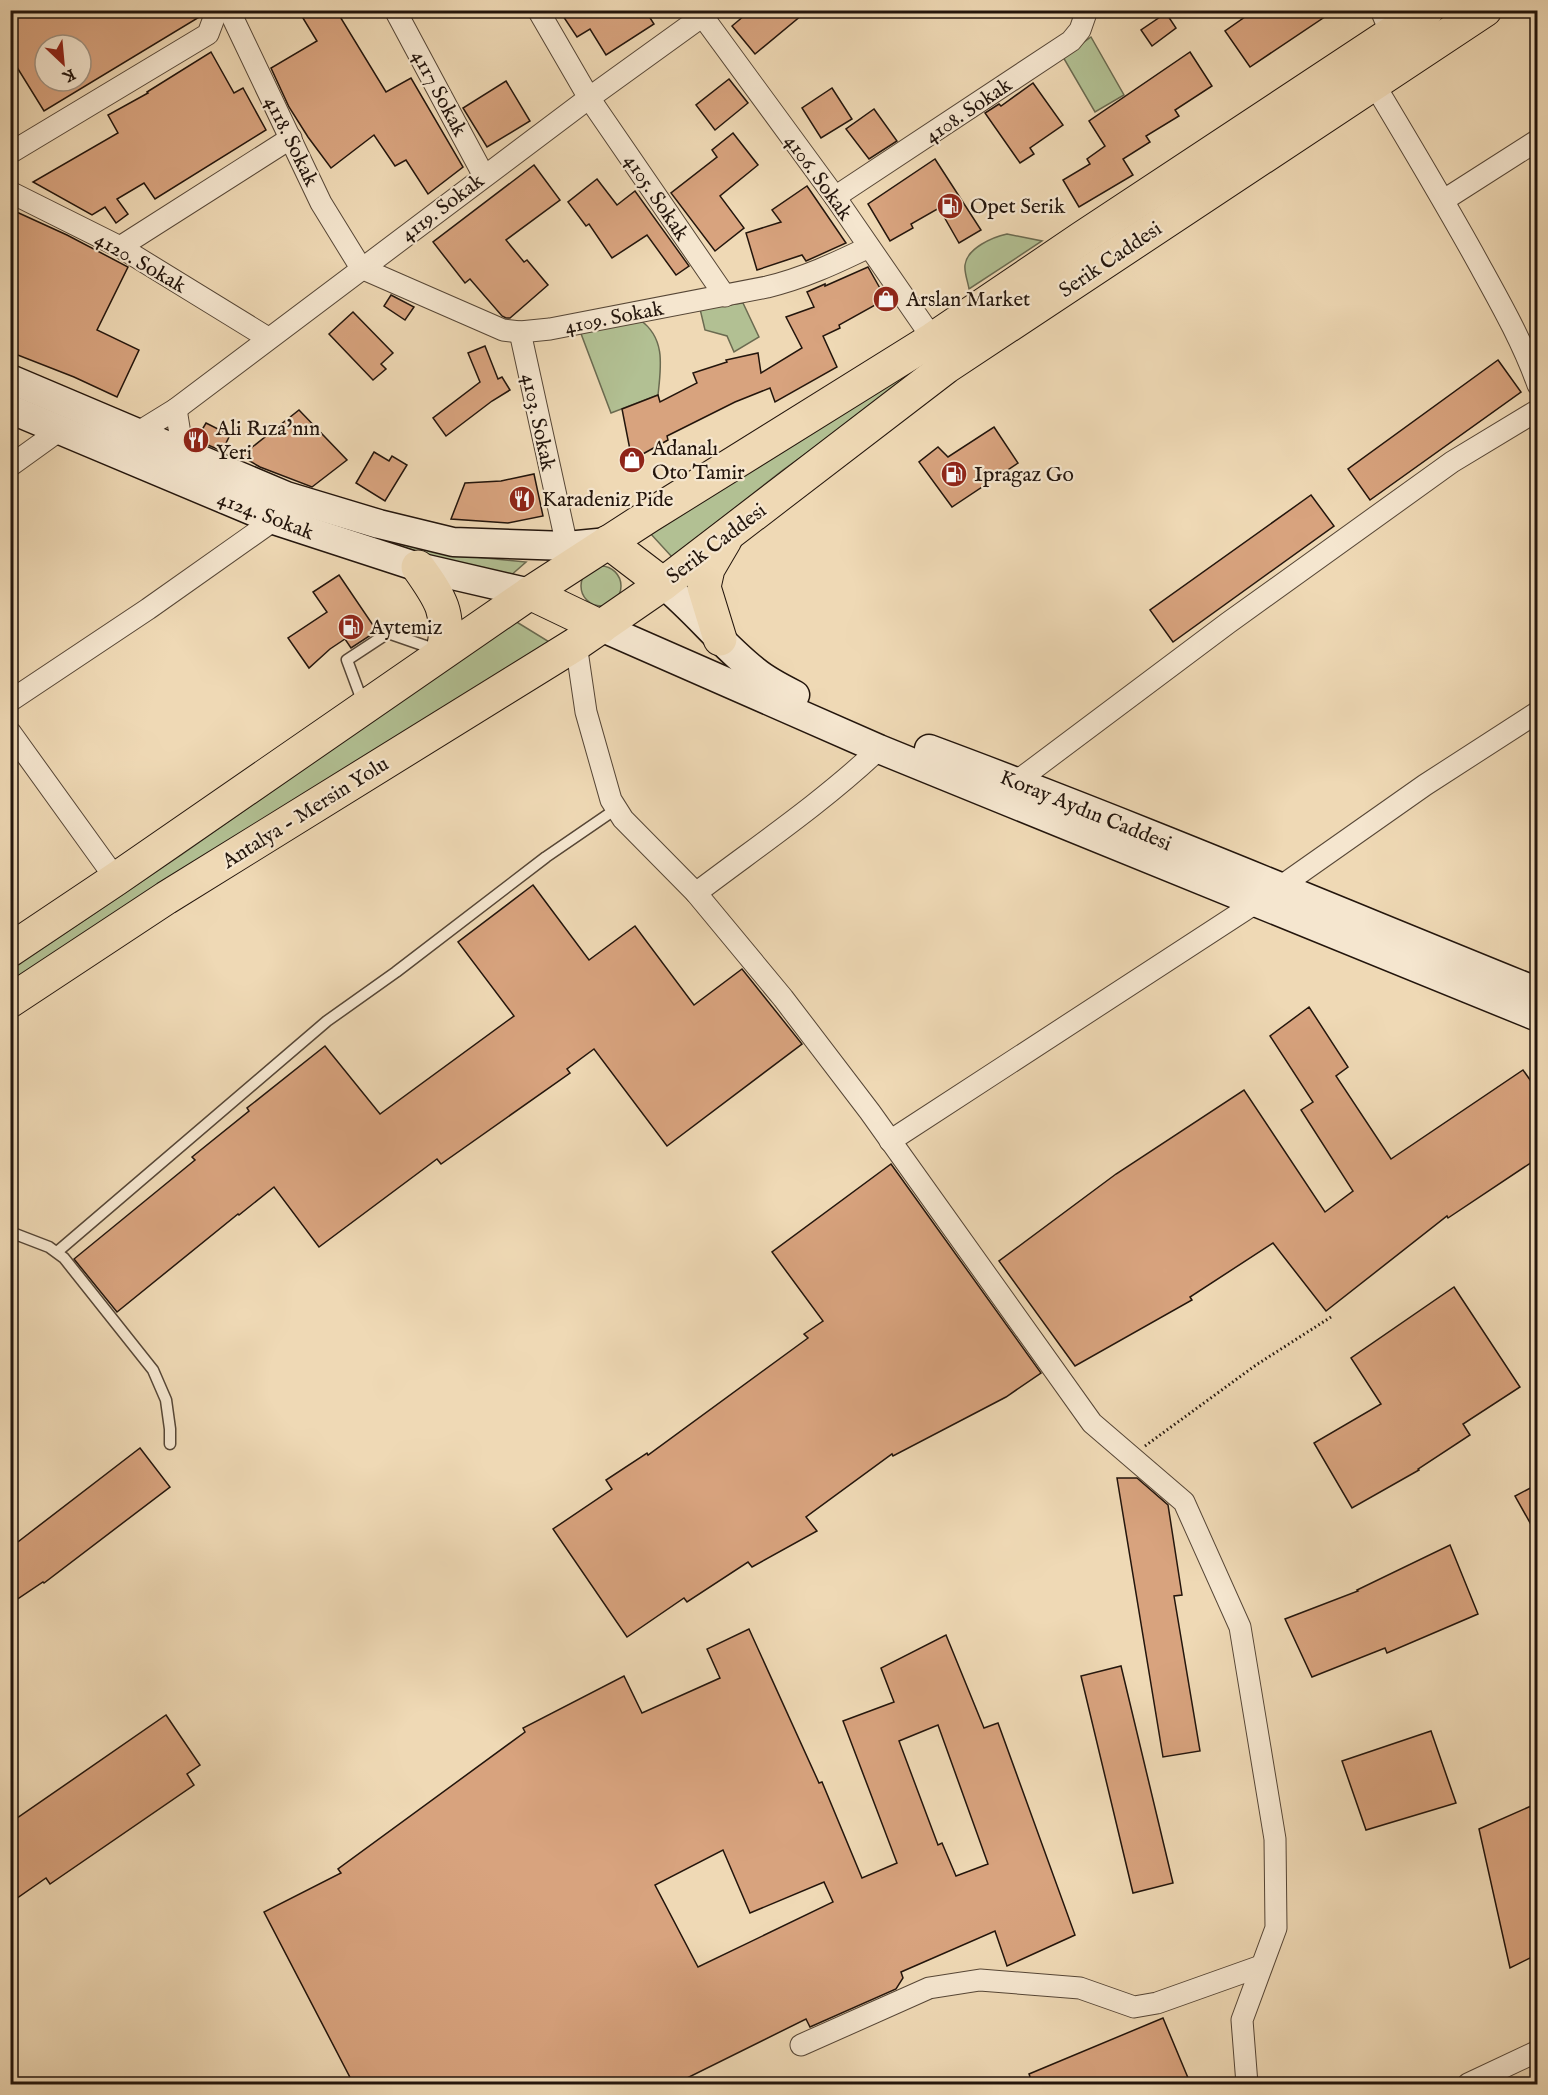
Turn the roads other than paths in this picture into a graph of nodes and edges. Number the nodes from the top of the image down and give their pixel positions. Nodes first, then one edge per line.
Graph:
1 (217, 10) edge
2 (229, 10) edge
3 (395, 10) edge
4 (537, 10) edge
5 (1088, 10) edge
6 (1427, 10) edge
7 (1485, 10) edge
8 (704, 13) edge
9 (1386, 22) edge
10 (1374, 84) junction
11 (589, 98) junction
12 (291, 138) junction
13 (1538, 140) edge
14 (10, 153) edge
15 (484, 176) junction
16 (10, 192) edge
17 (835, 197) junction
18 (1444, 200) junction
19 (120, 247) junction
20 (869, 247) junction
21 (361, 268) junction
22 (725, 296) junction
23 (520, 332) junction
24 (268, 338) junction
25 (933, 339) junction
26 (10, 379) edge
27 (1538, 385) edge
28 (10, 409) edge
29 (176, 409) junction
30 (1538, 410) edge
31 (60, 430) junction
32 (137, 433) junction
33 (183, 453) junction
34 (10, 466) edge
35 (274, 520) junction
36 (729, 533) junction
37 (608, 542) junction
38 (567, 546) junction
39 (418, 567) junction
40 (663, 584) junction
41 (530, 593) junction
42 (588, 636) junction
43 (720, 639) junction
44 (443, 652) junction
45 (10, 701) edge
46 (364, 707) junction
47 (1538, 712) edge
48 (10, 732) edge
49 (879, 749) junction
50 (1016, 782) junction
51 (616, 809) junction
52 (116, 879) junction
53 (1280, 887) junction
54 (696, 893) junction
55 (1256, 902) junction
56 (10, 950) edge
57 (1538, 992) edge
58 (10, 1001) edge
59 (1538, 1017) edge
60 (890, 1141) junction
61 (10, 1232) edge
62 (57, 1252) junction
63 (170, 1444) dead end
64 (1262, 1966) junction
65 (801, 2045) dead end
66 (1538, 2051) edge
67 (1247, 2085) edge
68 (1468, 2085) edge

1 - 14 street
2 - 12 street, 4118. Sokak
3 - 15 street, 4117 Sokak
4 - 11 street, 4105. Sokak
5 - 17 street, 4108. Sokak
6 - 9 highway, Serik Caddesi
7 - 10 highway, Serik Caddesi
8 - 11 street, 4119. Sokak
8 - 17 street, 4106. Sokak
9 - 25 highway, Serik Caddesi
10 - 18 street
10 - 36 highway, Serik Caddesi
11 - 15 street, 4119. Sokak
11 - 22 street, 4105. Sokak
12 - 19 street
12 - 21 street, 4118. Sokak
13 - 18 street
15 - 21 street, 4119. Sokak
16 - 19 street, 4120. Sokak
17 - 20 street, 4106. Sokak
18 - 27 street
19 - 24 street, 4120. Sokak
20 - 22 street, 4109. Sokak
20 - 25 street, 4106. Sokak
21 - 23 street, 4109. Sokak
21 - 24 street, 4119. Sokak
22 - 23 street, 4109. Sokak
23 - 38 street, 4103. Sokak
24 - 29 street, 4119. Sokak
25 - 37 highway, Serik Caddesi
26 - 32 main road
28 - 31 main road, 4124. Sokak
29 - 32 street, 4119. Sokak
29 - 33 street
30 - 50 street
31 - 34 street
31 - 35 main road, 4124. Sokak
32 - 33 main road
33 - 38 main road
35 - 39 main road, 4124. Sokak
35 - 45 street
36 - 40 highway, Serik Caddesi
36 - 43 highway
37 - 38 main road
37 - 40 highway
37 - 41 highway, Serik Caddesi
39 - 41 main road, 4124. Sokak
39 - 44 highway
40 - 42 highway, Serik Caddesi
40 - 43 main road, Koray Aydın Caddesi
41 - 42 highway
41 - 44 highway
42 - 49 main road
42 - 51 street
42 - 58 highway, Antalya - Mersin Yolu
43 - 50 main road, Koray Aydın Caddesi
44 - 46 highway
44 - 46 lane
46 - 52 highway
47 - 53 street
48 - 52 street
49 - 54 street
49 - 55 main road
50 - 53 main road, Koray Aydın Caddesi
51 - 54 street
51 - 62 lane
52 - 56 highway
53 - 55 street
53 - 57 main road, Koray Aydın Caddesi
54 - 60 street
55 - 59 main road
55 - 60 street
60 - 64 street
61 - 62 lane
62 - 63 lane
64 - 65 street
64 - 67 street
66 - 68 street

